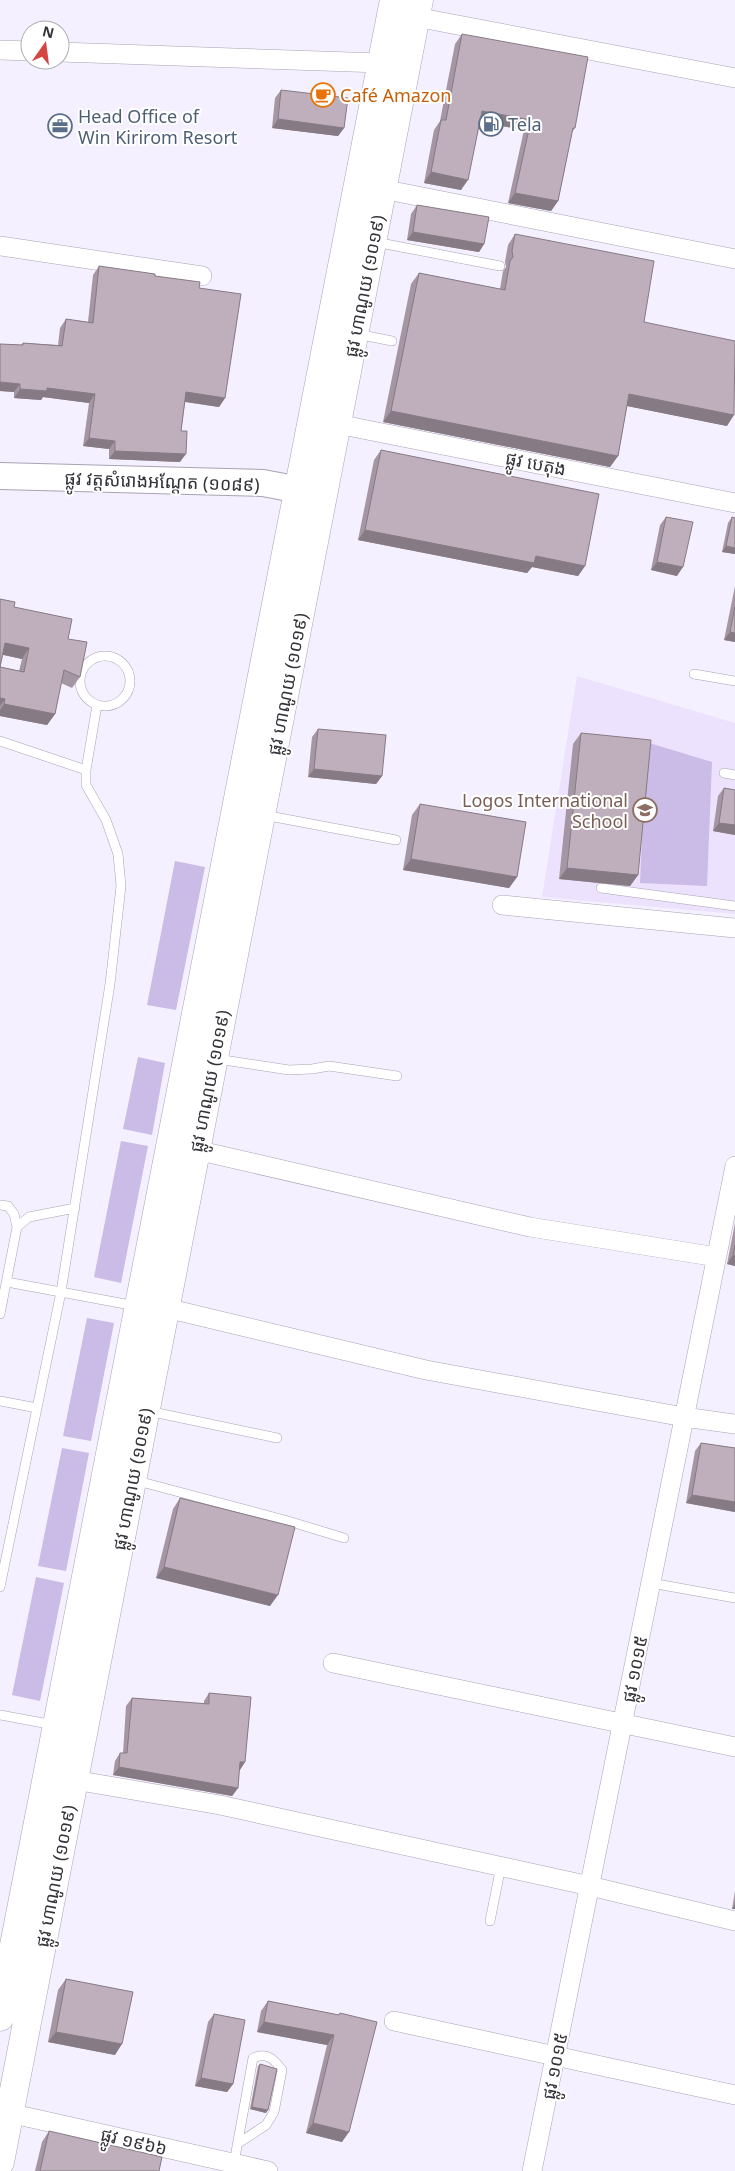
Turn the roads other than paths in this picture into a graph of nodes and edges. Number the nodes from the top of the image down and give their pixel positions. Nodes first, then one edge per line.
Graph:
1 (405, 8) edge
2 (0, 50) edge
3 (20, 51) edge
4 (70, 52) edge
5 (381, 63) junction
6 (735, 78) edge
7 (382, 189) junction
8 (372, 242) junction
9 (0, 246) edge
10 (735, 259) edge
11 (500, 266) dead end
12 (202, 276) dead end
13 (354, 334) junction
14 (392, 341) dead end
15 (337, 424) junction
16 (0, 476) edge
17 (311, 492) junction
18 (735, 503) edge
19 (694, 674) dead end
20 (735, 681) edge
21 (97, 705) junction
22 (0, 740) edge
23 (86, 770) junction
24 (724, 773) dead end
25 (735, 775) edge
26 (261, 815) junction
27 (396, 840) dead end
28 (601, 888) edge
29 (502, 905) dead end
30 (735, 906) edge
31 (735, 928) edge
32 (214, 1058) junction
33 (397, 1076) dead end
34 (196, 1150) junction
35 (735, 1166) edge
36 (0, 1205) edge
37 (75, 1208) junction
38 (17, 1227) junction
39 (717, 1256) junction
40 (7, 1282) junction
41 (61, 1292) junction
42 (139, 1306) junction
43 (166, 1308) junction
44 (0, 1314) edge
45 (0, 1402) edge
46 (38, 1408) junction
47 (146, 1411) junction
48 (684, 1417) junction
49 (735, 1424) edge
50 (277, 1438) dead end
51 (132, 1480) junction
52 (344, 1538) dead end
53 (651, 1583) junction
54 (0, 1586) edge
55 (735, 1598) edge
56 (333, 1664) dead end
57 (0, 1715) edge
58 (623, 1724) junction
59 (57, 1726) junction
60 (735, 1747) edge
61 (74, 1780) junction
62 (501, 1866) junction
63 (590, 1886) junction
64 (490, 1921) dead end
65 (735, 1921) edge
66 (0, 2018) edge
67 (394, 2021) dead end
68 (26, 2024) junction
69 (556, 2055) junction
70 (735, 2095) edge
71 (8, 2100) edge
72 (237, 2144) junction
73 (0, 2162) edge
74 (234, 2163) junction
75 (268, 2171) edge
76 (532, 2171) edge

1 - 5 main road, ផ្លូវ ហាណូយ (១០១៩)
1 - 6 street
1 - 7 main road, ផ្លូវ ហាណូយ (១០១៩)
2 - 3 street
4 - 5 street
5 - 17 main road, ផ្លូវ ហាណូយ (១០១៩)
7 - 8 main road, ផ្លូវ ហាណូយ (១០១៩)
7 - 10 street
8 - 11 lane
8 - 13 main road, ផ្លូវ ហាណូយ (១០១៩)
9 - 12 street
13 - 14 lane
13 - 15 main road, ផ្លូវ ហាណូយ (១០១៩)
15 - 17 main road, ផ្លូវ ហាណូយ (១០១៩)
15 - 18 street, ផ្លូវ បេតុង
16 - 17 main road, ផ្លូវ វត្តសំរោងអណ្ដែត (១០៨៩)
17 - 26 main road, ផ្លូវ ហាណូយ (១០១៩)
17 - 42 main road, ផ្លូវ ហាណូយ (១០១៩)
19 - 20 lane
21 - 21 lane
21 - 23 lane
22 - 23 lane
23 - 37 lane
24 - 25 lane
26 - 27 lane
26 - 32 main road, ផ្លូវ ហាណូយ (១០១៩)
28 - 30 lane
29 - 31 street
32 - 33 lane
32 - 34 main road, ផ្លូវ ហាណូយ (១០១៩)
34 - 39 street
34 - 43 main road, ផ្លូវ ហាណូយ (១០១៩)
35 - 39 street, ផ្លូវ ១០១៥
36 - 38 lane
37 - 38 lane
37 - 41 lane
38 - 40 lane
39 - 48 street, ផ្លូវ ១០១៥
40 - 41 lane
40 - 44 lane
41 - 42 lane
41 - 46 lane
42 - 43 street
42 - 59 main road, ផ្លូវ ហាណូយ (១០១៩)
43 - 47 main road, ផ្លូវ ហាណូយ (១០១៩)
43 - 48 street
45 - 46 lane
46 - 54 lane
47 - 50 lane
47 - 51 main road, ផ្លូវ ហាណូយ (១០១៩)
48 - 49 street
48 - 53 street, ផ្លូវ ១០១៥
51 - 52 lane
51 - 61 main road, ផ្លូវ ហាណូយ (១០១៩)
53 - 55 lane
53 - 58 street, ផ្លូវ ១០១៥
56 - 58 street
57 - 59 lane
58 - 60 street
58 - 63 street, ផ្លូវ ១០១៥
59 - 66 main road, ផ្លូវ ហាណូយ (១០១៩)
61 - 62 street
61 - 68 main road, ផ្លូវ ហាណូយ (១០១៩)
62 - 63 street
62 - 64 lane
63 - 65 street
63 - 69 street, ផ្លូវ ១០១៥
66 - 68 street
67 - 69 street
68 - 71 main road, ផ្លូវ ហាណូយ (១០១៩)
69 - 70 street
69 - 76 street, ផ្លូវ ១០១៥
71 - 73 main road, ផ្លូវ ហាណូយ (១០១៩)
71 - 74 street, ផ្លូវ ១៩៦៦
72 - 72 lane
72 - 74 lane
74 - 75 street, ផ្លូវ ១៩៦៦

